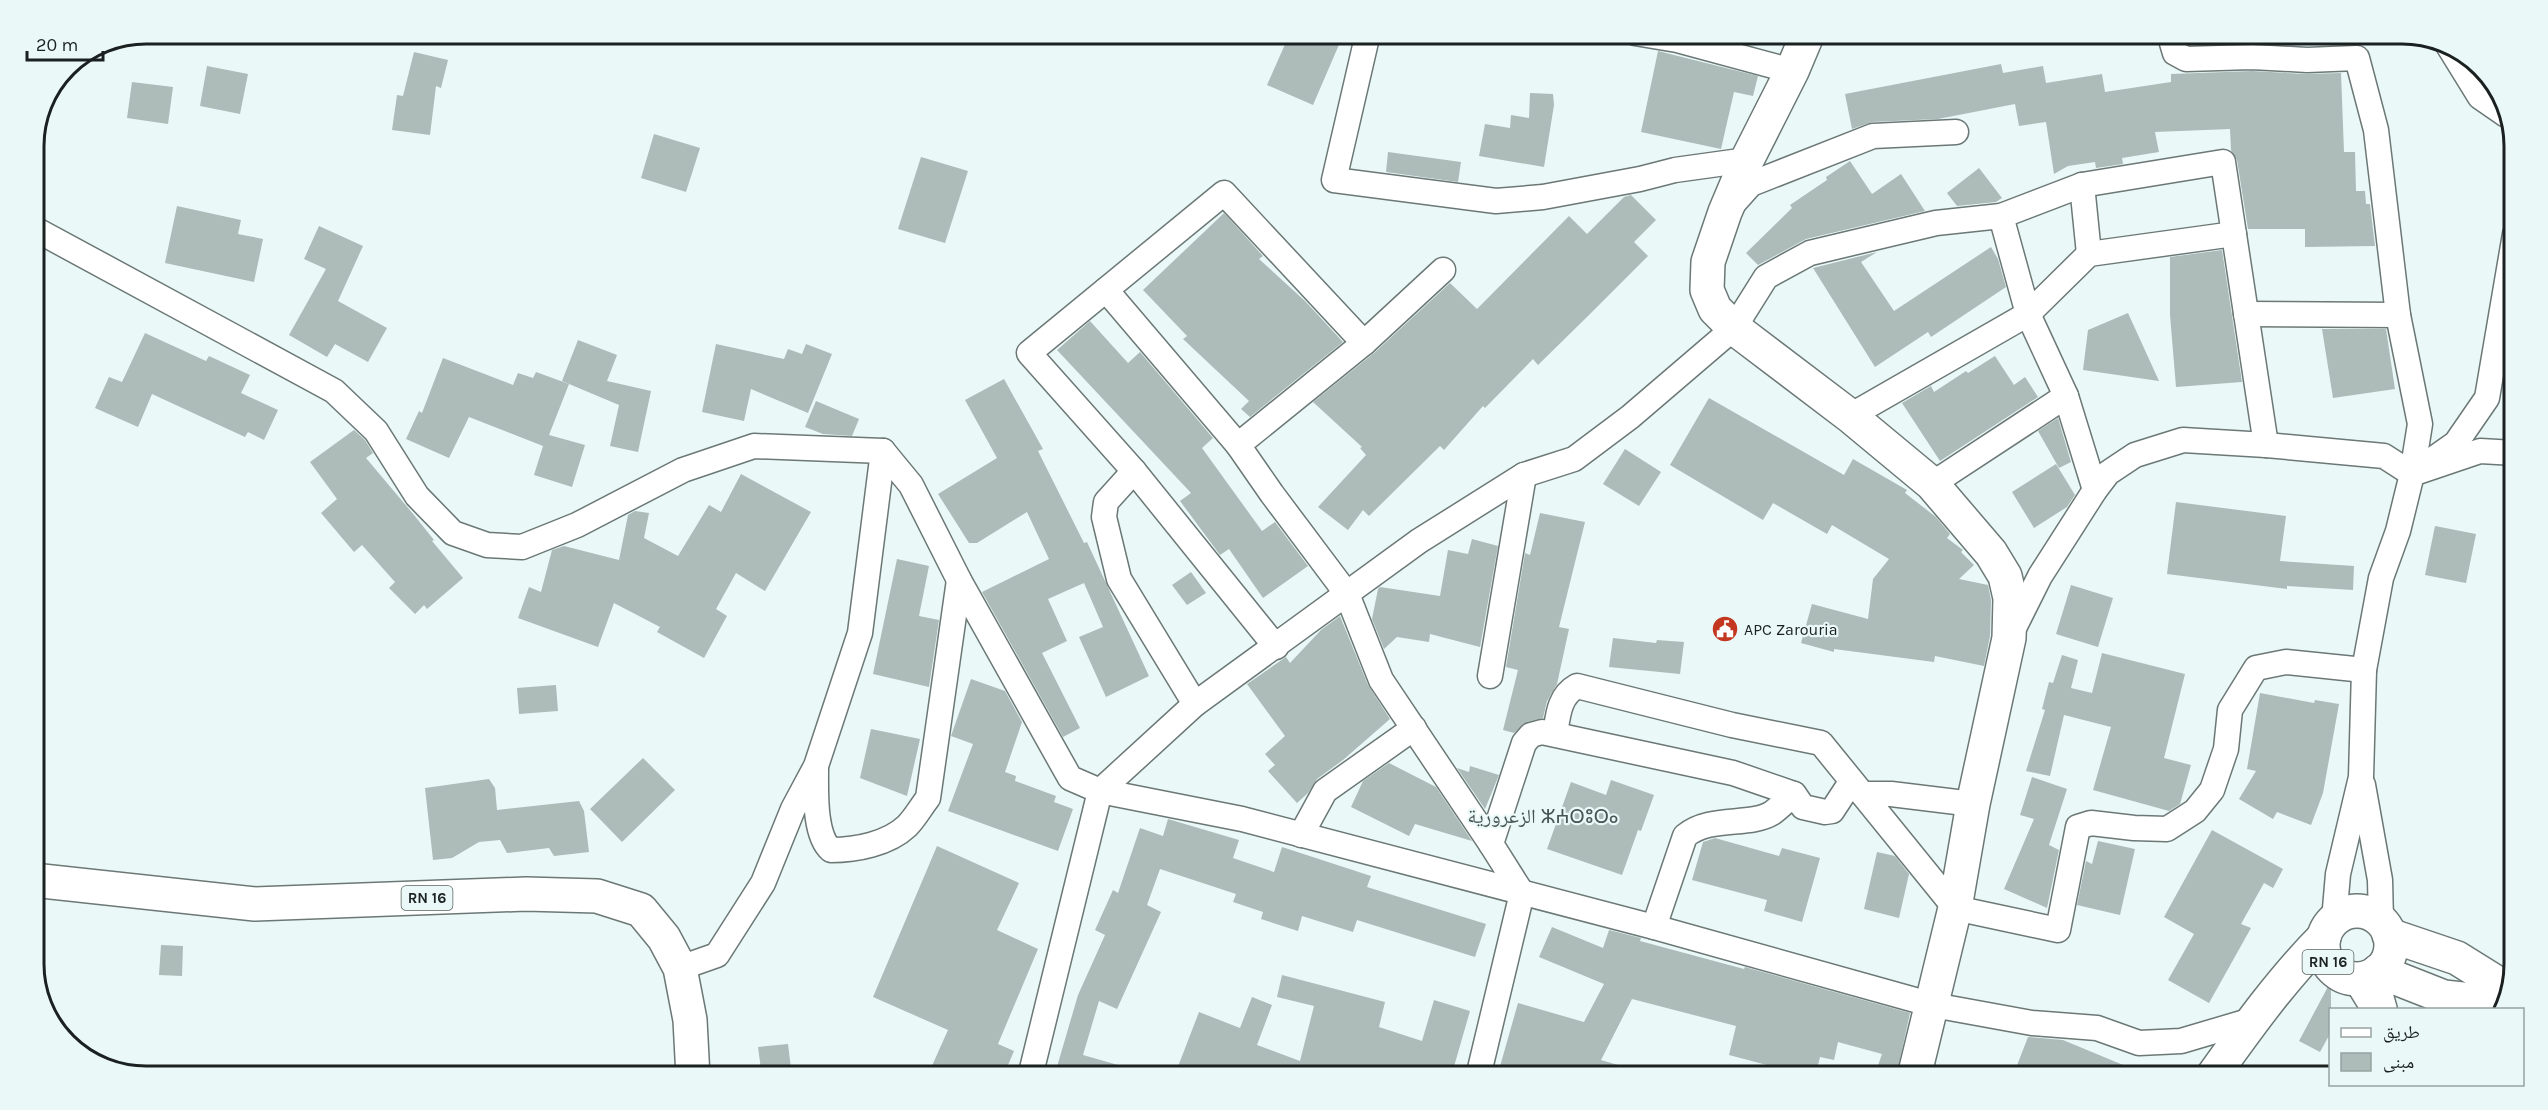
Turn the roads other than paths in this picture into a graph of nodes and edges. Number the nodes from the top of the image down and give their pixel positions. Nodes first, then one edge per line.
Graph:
1 (1365, 44) edge
2 (1692, 44) edge
3 (1803, 44) edge
4 (2172, 44) edge
5 (2457, 60) edge
6 (1792, 71) junction
7 (2498, 110) edge
8 (1956, 132) dead end
9 (1747, 160) junction
10 (2082, 185) junction
11 (1725, 212) junction
12 (2001, 216) junction
13 (44, 234) edge
14 (2234, 234) junction
15 (2090, 254) junction
16 (1443, 270) dead end
17 (1106, 290) junction
18 (2504, 298) edge
19 (2028, 314) junction
20 (2246, 314) junction
21 (2398, 315) junction
22 (1734, 328) junction
23 (1364, 343) junction
24 (2066, 396) junction
25 (1850, 416) junction
26 (1238, 445) junction
27 (2266, 445) junction
28 (883, 451) junction
29 (2504, 452) edge
30 (1134, 471) junction
31 (2412, 474) junction
32 (1524, 475) junction
33 (1932, 484) junction
34 (2095, 490) junction
35 (959, 580) junction
36 (1347, 594) junction
37 (2009, 638) junction
38 (1276, 647) junction
39 (2364, 670) junction
40 (1490, 676) dead end
41 (1195, 704) junction
42 (1414, 728) junction
43 (1555, 734) junction
44 (816, 766) junction
45 (2361, 777) junction
46 (1857, 788) junction
47 (1100, 791) junction
48 (1794, 794) junction
49 (1973, 804) junction
50 (1301, 835) junction
51 (1491, 844) junction
52 (44, 881) edge
53 (1521, 893) junction
54 (1955, 908) junction
55 (1654, 927) junction
56 (2385, 928) junction
57 (2349, 958) junction
58 (680, 968) junction
59 (2502, 986) edge
60 (2497, 1003) edge
61 (1933, 1005) junction
62 (2373, 1008) edge
63 (2384, 1008) edge
64 (2252, 1020) junction
65 (692, 1066) edge
66 (1033, 1066) edge
67 (1481, 1066) edge
68 (1917, 1066) edge
69 (2220, 1066) edge

1 - 9 street
2 - 6 street
3 - 6 main road
4 - 21 street
5 - 7 street
6 - 9 main road
8 - 11 street
9 - 11 main road
10 - 12 street
10 - 14 street
10 - 15 street
11 - 22 main road
12 - 19 street
12 - 22 street
13 - 28 street
14 - 15 street
14 - 20 street
15 - 19 street
16 - 23 street
17 - 23 street
17 - 26 street
17 - 30 street
18 - 31 street
19 - 24 street
19 - 25 street
20 - 21 street
20 - 27 street
21 - 31 street
22 - 25 main road
22 - 32 street
23 - 26 street
24 - 33 street
24 - 34 street
25 - 33 main road
26 - 36 street
27 - 31 street
27 - 34 street
28 - 35 street
28 - 44 street
29 - 31 street
30 - 38 street
30 - 41 street
31 - 39 street
32 - 36 street
32 - 40 street
33 - 37 main road
34 - 37 street
35 - 44 street
35 - 47 street
36 - 38 street
36 - 42 street
37 - 49 main road
38 - 41 street
39 - 45 street
39 - 54 street
41 - 47 street
42 - 50 street
42 - 51 street
43 - 46 street
43 - 48 street
43 - 51 street
44 - 58 street
45 - 56 street
45 - 57 street
46 - 48 street
46 - 49 street
46 - 54 street
47 - 50 street
47 - 66 street
48 - 55 street
49 - 54 main road
50 - 53 street
51 - 53 street
52 - 58 main road, RN 16
53 - 55 street
53 - 67 street
54 - 61 main road
55 - 61 street
56 - 57 main road
56 - 57 main road, RN 16
56 - 59 main road, RN 16
57 - 60 main road
57 - 62 street
57 - 63 street
57 - 64 main road, RN 16
58 - 65 main road, RN 16
61 - 64 street
61 - 68 main road
64 - 69 main road, RN 16

